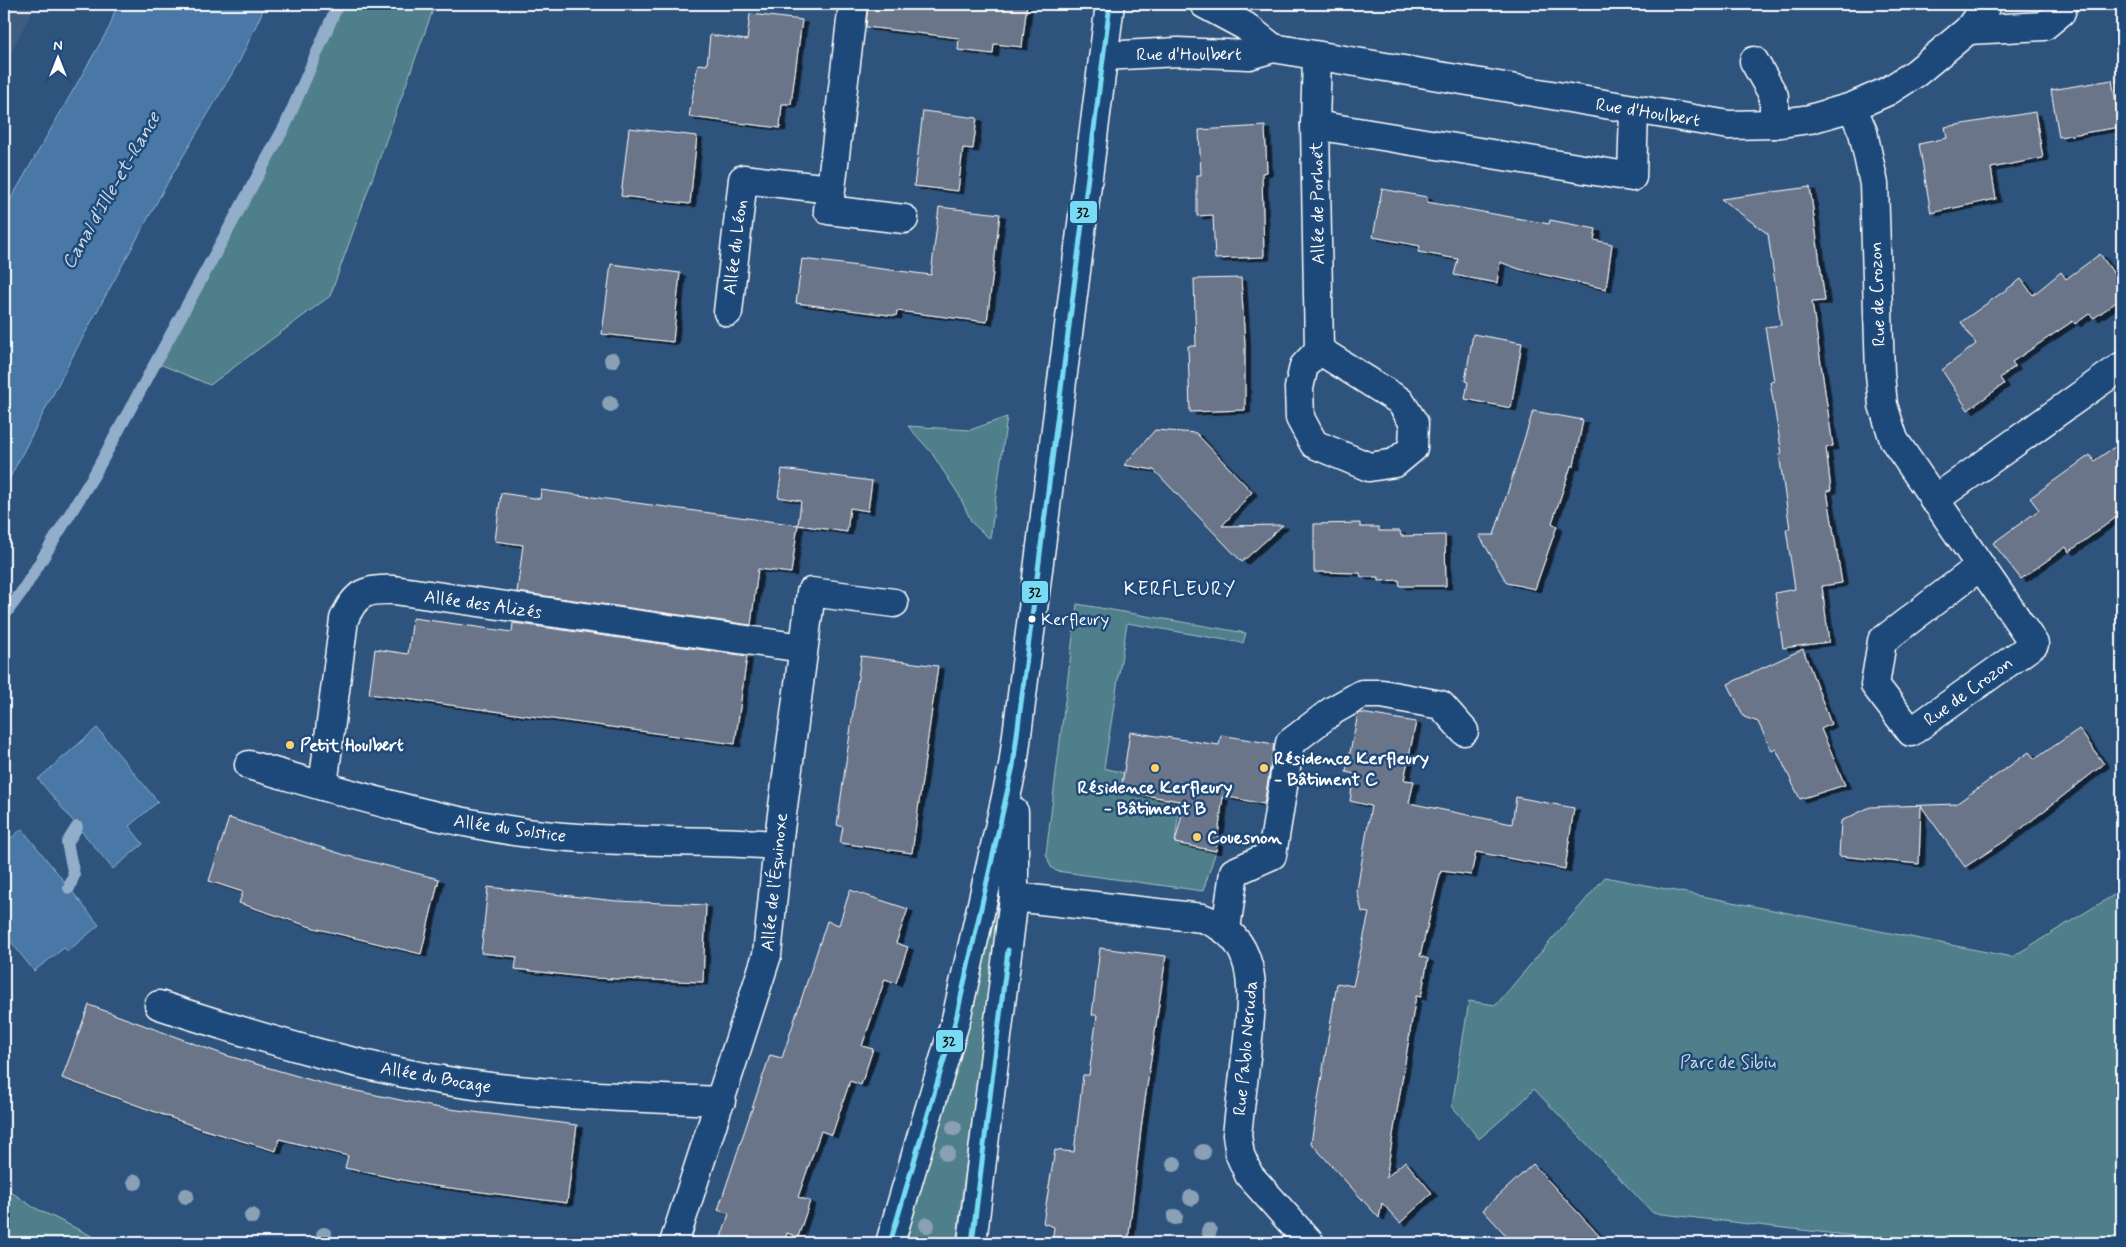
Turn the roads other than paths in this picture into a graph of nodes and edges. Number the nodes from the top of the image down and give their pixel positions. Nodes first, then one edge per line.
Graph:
1 (853, 4) edge
2 (1110, 4) edge
3 (1204, 4) edge
4 (1987, 4) edge
5 (2063, 4) edge
6 (1968, 30) junction
7 (1273, 48) junction
8 (1104, 56) junction
9 (1317, 56) junction
10 (1754, 61) dead end
11 (1852, 107) junction
12 (1634, 110) junction
13 (1774, 124) junction
14 (1315, 125) junction
15 (831, 189) junction
16 (904, 219) dead end
17 (728, 312) dead end
18 (1319, 350) junction
19 (2116, 376) edge
20 (1934, 500) junction
21 (1979, 567) junction
22 (894, 603) dead end
23 (803, 648) junction
24 (1464, 731) dead end
25 (249, 765) dead end
26 (1013, 766) junction
27 (323, 786) junction
28 (778, 845) junction
29 (1014, 897) junction
30 (1226, 930) junction
31 (159, 1005) dead end
32 (721, 1101) junction
33 (674, 1243) edge
34 (890, 1243) edge
35 (972, 1243) edge
36 (1310, 1243) edge

1 - 15 street
2 - 8 street
3 - 7 street, Rue d'Houlbert
4 - 6 street, Rue d'Houlbert
5 - 6 street
6 - 11 street, Rue d'Houlbert
7 - 8 street, Rue d'Houlbert
7 - 9 street, Rue d'Houlbert
8 - 26 street
9 - 12 street, Rue d'Houlbert
9 - 14 street, Allée de Porhoët
10 - 13 street
11 - 13 street, Rue d'Houlbert
11 - 20 street, Rue de Crozon
12 - 13 street, Rue d'Houlbert
12 - 14 street
14 - 18 street, Allée de Porhoët
15 - 16 street
15 - 17 street, Allée du Léon
18 - 18 street
19 - 20 street
20 - 21 street, Rue de Crozon
21 - 21 street, Rue de Crozon
22 - 23 street, Allée de l'Équinoxe
23 - 27 street, Allée des Alizés
23 - 28 street, Allée de l'Équinoxe
24 - 30 street
25 - 27 street, Allée du Solstice
26 - 29 street
26 - 34 street
27 - 28 street, Allée du Solstice
28 - 32 street, Allée de l'Équinoxe
29 - 30 street, Rue Pablo Neruda
29 - 35 street
30 - 36 street, Rue Pablo Neruda
31 - 32 street, Allée du Bocage
32 - 33 street, Allée de l'Équinoxe

